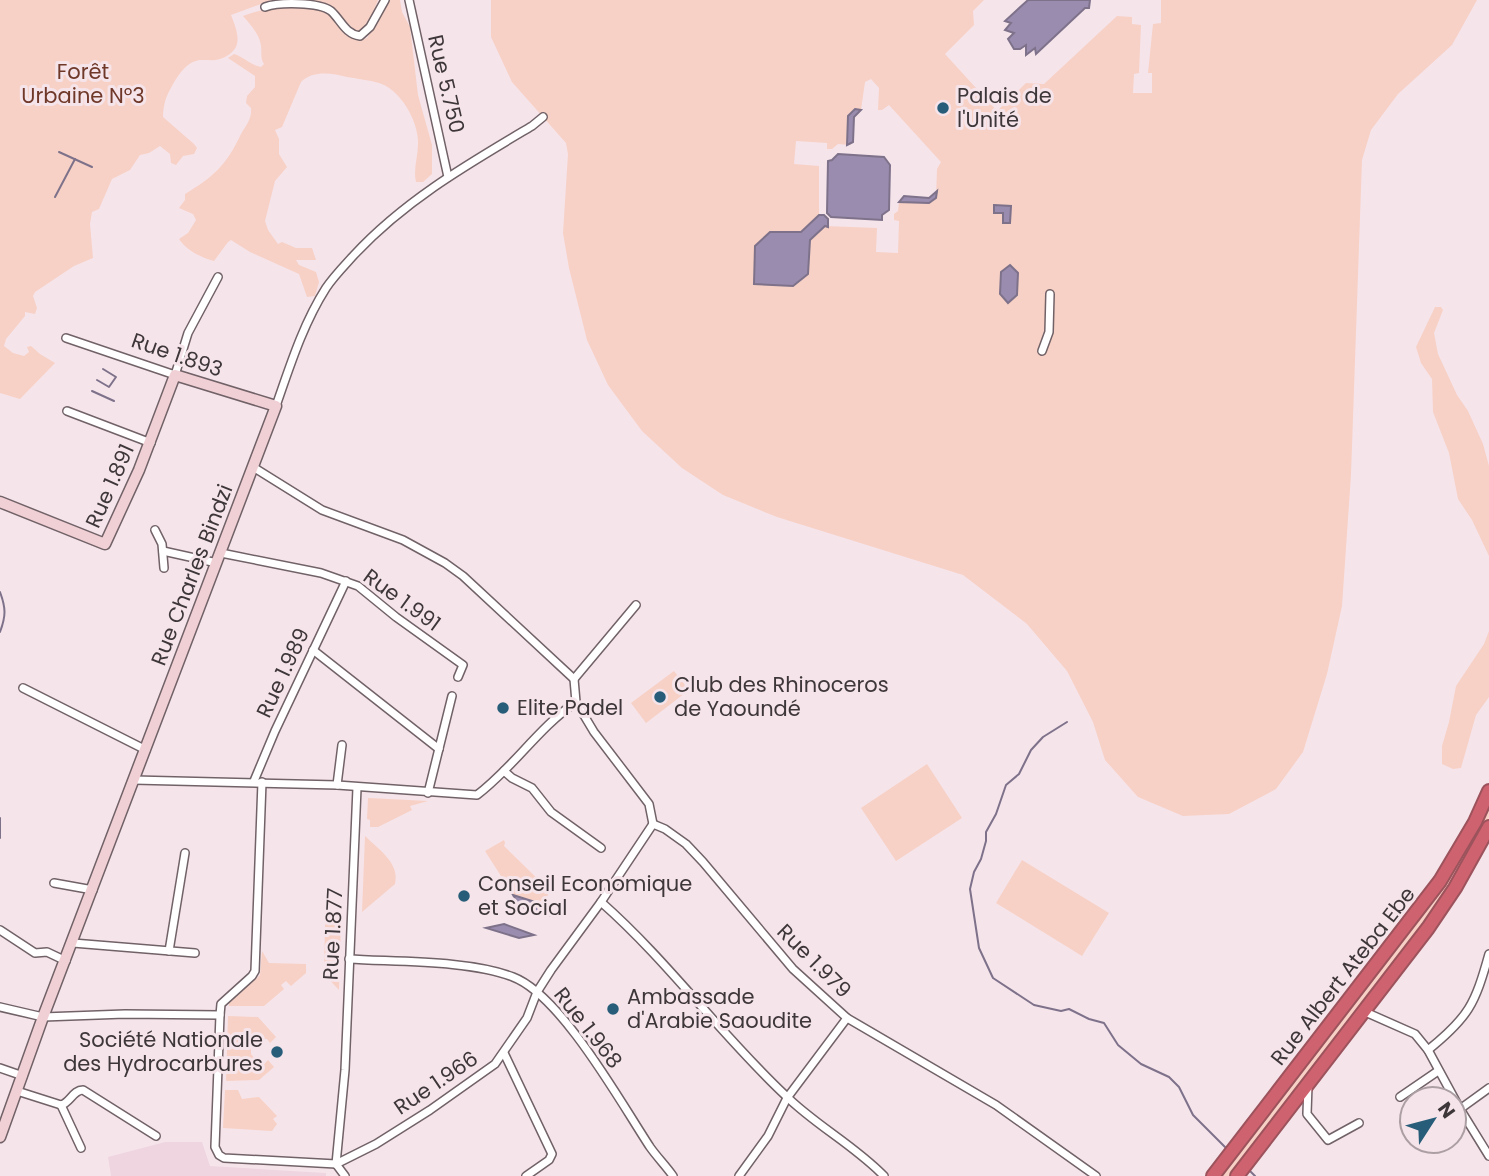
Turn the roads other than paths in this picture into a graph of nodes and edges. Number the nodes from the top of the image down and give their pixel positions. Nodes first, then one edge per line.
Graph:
1 (384, 0) edge
2 (409, 0) edge
3 (265, 7) dead end
4 (543, 117) dead end
5 (448, 177) junction
6 (218, 277) dead end
7 (1050, 294) dead end
8 (66, 338) dead end
9 (1042, 351) dead end
10 (175, 375) junction
11 (276, 407) junction
12 (67, 411) dead end
13 (150, 443) junction
14 (253, 467) junction
15 (0, 502) edge
16 (155, 530) dead end
17 (163, 551) junction
18 (219, 558) junction
19 (164, 568) dead end
20 (346, 581) junction
21 (636, 605) dead end
22 (313, 650) junction
23 (458, 677) dead end
24 (574, 679) junction
25 (23, 688) dead end
26 (452, 696) dead end
27 (576, 702) junction
28 (342, 745) dead end
29 (439, 749) junction
30 (146, 750) junction
31 (504, 771) junction
32 (134, 780) junction
33 (258, 781) junction
34 (337, 785) junction
35 (357, 788) junction
36 (1489, 792) edge
37 (428, 793) junction
38 (653, 824) junction
39 (1489, 827) edge
40 (601, 848) dead end
41 (184, 852) dead end
42 (54, 883) dead end
43 (93, 890) junction
44 (601, 902) junction
45 (0, 930) edge
46 (73, 943) junction
47 (169, 951) junction
48 (195, 953) dead end
49 (1489, 954) edge
50 (349, 959) junction
51 (66, 961) junction
52 (537, 992) junction
53 (0, 1007) edge
54 (1362, 1011) junction
55 (220, 1015) junction
56 (43, 1017) junction
57 (847, 1018) junction
58 (1428, 1050) junction
59 (504, 1053) junction
60 (0, 1068) edge
61 (1438, 1071) junction
62 (23, 1076) junction
63 (1308, 1081) junction
64 (1418, 1085) edge
65 (1446, 1085) edge
66 (1489, 1088) edge
67 (17, 1091) junction
68 (787, 1098) junction
69 (1468, 1103) edge
70 (61, 1105) junction
71 (1468, 1122) edge
72 (1359, 1123) dead end
73 (156, 1136) dead end
74 (0, 1137) edge
75 (81, 1148) dead end
76 (1489, 1156) edge
77 (336, 1164) junction
78 (345, 1176) edge
79 (526, 1176) edge
80 (673, 1176) edge
81 (739, 1176) edge
82 (884, 1176) edge
83 (1096, 1176) edge
84 (1213, 1176) edge
85 (1237, 1176) edge

1 - 3 street
2 - 5 street, Rue 5.750
4 - 5 street, Rue Charles Bindzi
5 - 11 street, Rue Charles Bindzi
6 - 10 street
7 - 9 street
8 - 10 street, Rue 1.893
10 - 11 street, Rue 1.893
10 - 13 street, Rue 1.891
11 - 14 street, Rue Charles Bindzi
12 - 13 street
13 - 15 street, Rue 1.891
14 - 18 street, Rue Charles Bindzi
14 - 24 street
16 - 17 street
17 - 18 street, Rue 1.991
17 - 19 street
18 - 20 street, Rue 1.991
18 - 30 street, Rue Charles Bindzi
20 - 22 street, Rue 1.989
20 - 23 street, Rue 1.991
21 - 24 street
22 - 29 street
22 - 33 street, Rue 1.989
24 - 27 street
25 - 30 street
26 - 29 street
27 - 31 street
27 - 38 street
28 - 34 street
29 - 37 street
30 - 32 street, Rue Charles Bindzi
31 - 37 street
31 - 40 street
32 - 33 street
32 - 43 street, Rue Charles Bindzi
33 - 34 street
33 - 55 street
34 - 35 street
35 - 37 street
35 - 50 street, Rue 1.877
36 - 84 highway, Rue Albert Ateba Ebe
38 - 44 street, Rue 1.966
38 - 57 street, Rue 1.979
39 - 54 highway
41 - 47 street
42 - 43 street
43 - 46 street, Rue Charles Bindzi
44 - 52 street, Rue 1.966
44 - 68 street
45 - 51 street
46 - 47 street
46 - 51 street, Rue Charles Bindzi
47 - 48 street
49 - 58 street
50 - 52 street, Rue 1.968
50 - 77 street, Rue 1.877
51 - 56 street, Rue Charles Bindzi
52 - 59 street, Rue 1.966
52 - 80 street, Rue 1.968
53 - 56 street
54 - 58 street
54 - 63 highway
55 - 56 street
55 - 77 street
56 - 62 street, Rue Charles Bindzi
57 - 68 street
57 - 83 street, Rue 1.979
58 - 61 street
59 - 77 street, Rue 1.966
59 - 79 street
60 - 62 street
61 - 64 street
61 - 65 street
62 - 67 street, Rue Charles Bindzi
63 - 72 street
63 - 85 highway
66 - 69 street
67 - 70 street
67 - 74 street, Rue Charles Bindzi
68 - 81 street
68 - 82 street
70 - 73 street
70 - 75 street
71 - 76 street
77 - 78 street

